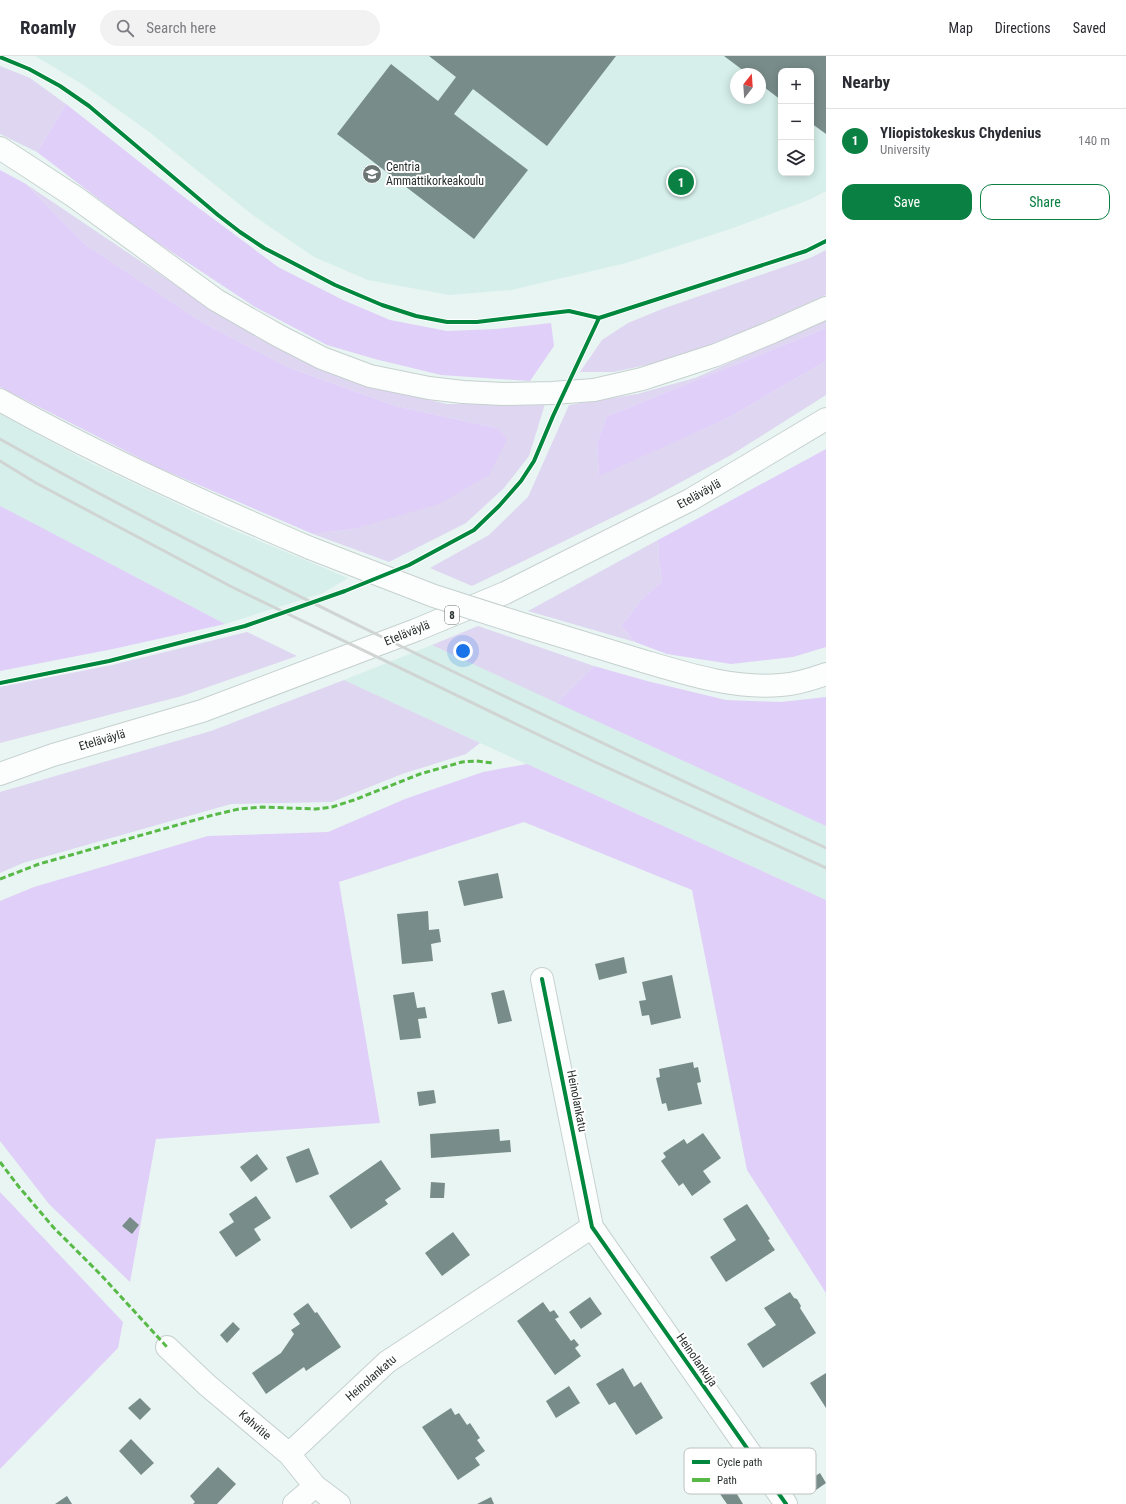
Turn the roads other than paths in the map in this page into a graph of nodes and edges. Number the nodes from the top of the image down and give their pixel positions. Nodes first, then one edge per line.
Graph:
1 (0, 148) edge
2 (826, 308) edge
3 (0, 400) edge
4 (826, 419) edge
5 (826, 674) edge
6 (53, 755) junction
7 (0, 762) edge
8 (0, 774) edge
9 (542, 979) dead end
10 (592, 1227) junction
11 (167, 1348) dead end
12 (747, 1448) edge
13 (288, 1454) junction
14 (315, 1486) junction
15 (779, 1494) edge
16 (294, 1504) edge
17 (339, 1504) edge
18 (786, 1504) edge

1 - 2 main road
3 - 5 main road, bridge
4 - 6 main road, Eteläväylä / 8
6 - 7 main road, Eteläväylä / 8
6 - 8 main road, Eteläväylä / 8
9 - 10 main road, Heinolankatu
10 - 12 main road, Heinolankuja
10 - 13 main road, Heinolankatu
11 - 13 main road, Kahvitie
13 - 14 main road, Kahvitie
14 - 16 main road
14 - 17 main road, Kahvitie
15 - 18 main road, Heinolankuja

